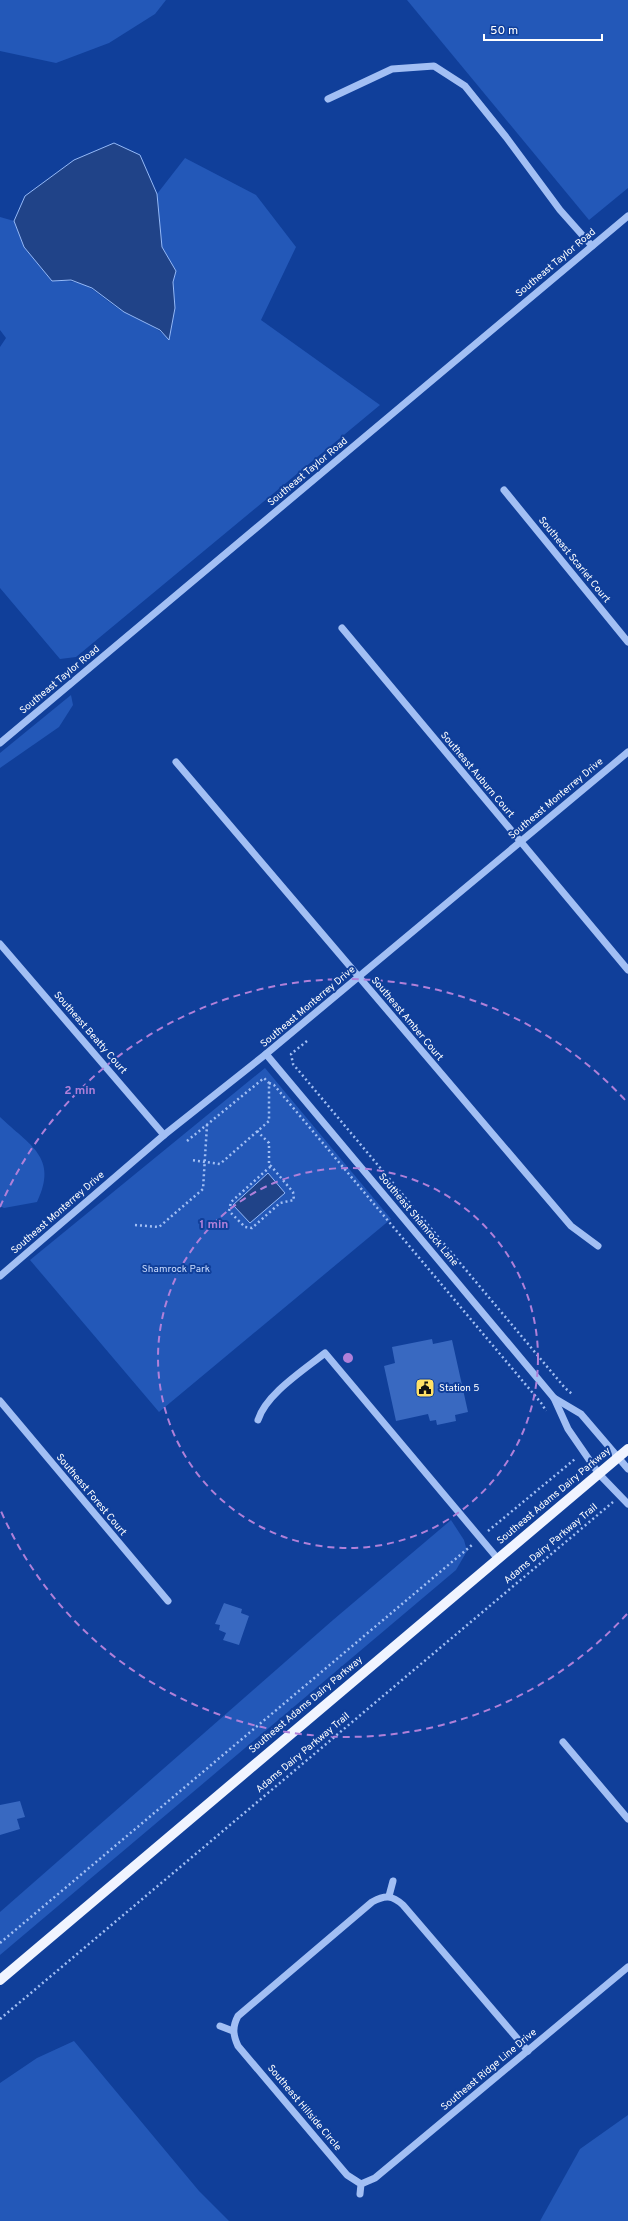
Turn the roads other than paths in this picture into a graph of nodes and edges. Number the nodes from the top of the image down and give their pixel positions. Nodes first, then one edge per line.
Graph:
1 (328, 99) dead end
2 (628, 216) edge
3 (592, 246) junction
4 (504, 490) dead end
5 (342, 628) dead end
6 (628, 642) edge
7 (0, 743) edge
8 (628, 752) edge
9 (176, 762) dead end
10 (520, 842) junction
11 (0, 944) edge
12 (628, 970) edge
13 (359, 977) junction
14 (266, 1054) junction
15 (164, 1135) junction
16 (598, 1246) dead end
17 (0, 1276) edge
18 (554, 1398) junction
19 (0, 1400) edge
20 (258, 1420) dead end
21 (628, 1449) edge
22 (619, 1457) junction
23 (628, 1469) edge
24 (599, 1474) junction
25 (628, 1504) edge
26 (498, 1559) junction
27 (168, 1601) dead end
28 (563, 1742) dead end
29 (628, 1818) edge
30 (393, 1881) dead end
31 (389, 1896) junction
32 (628, 1967) edge
33 (0, 1980) edge
34 (220, 2026) dead end
35 (233, 2031) junction
36 (528, 2051) junction
37 (361, 2184) junction
38 (360, 2194) dead end

1 - 3 street
2 - 3 street, Southeast Taylor Road
3 - 7 street, Southeast Taylor Road
4 - 6 street, Southeast Scarlet Court
5 - 10 street, Southeast Auburn Court
8 - 10 street, Southeast Monterrey Drive
9 - 13 street, Southeast Amber Court
10 - 12 street, Southeast Auburn Court
10 - 13 street, Southeast Monterrey Drive
11 - 15 street, Southeast Beatty Court
13 - 14 street, Southeast Monterrey Drive
13 - 16 street, Southeast Amber Court
14 - 15 street, Southeast Monterrey Drive
14 - 18 street, Southeast Shamrock Lane
15 - 17 street, Southeast Monterrey Drive
18 - 22 street, Southeast Shamrock Lane
18 - 24 street, Southeast Shamrock Lane
19 - 27 street, Southeast Forest Court
20 - 26 street
21 - 22 main road, Southeast Adams Dairy Parkway
22 - 23 street, Southeast Shamrock Lane
22 - 24 main road, Southeast Adams Dairy Parkway
24 - 25 street, Southeast Shamrock Lane
24 - 26 main road, Southeast Adams Dairy Parkway
26 - 33 main road, Southeast Adams Dairy Parkway
28 - 29 street
30 - 31 street
31 - 35 street
31 - 36 street
32 - 36 street, Southeast Ridge Line Drive
34 - 35 street
35 - 37 street, Southeast Hillside Circle
36 - 37 street, Southeast Ridge Line Drive
37 - 38 street

